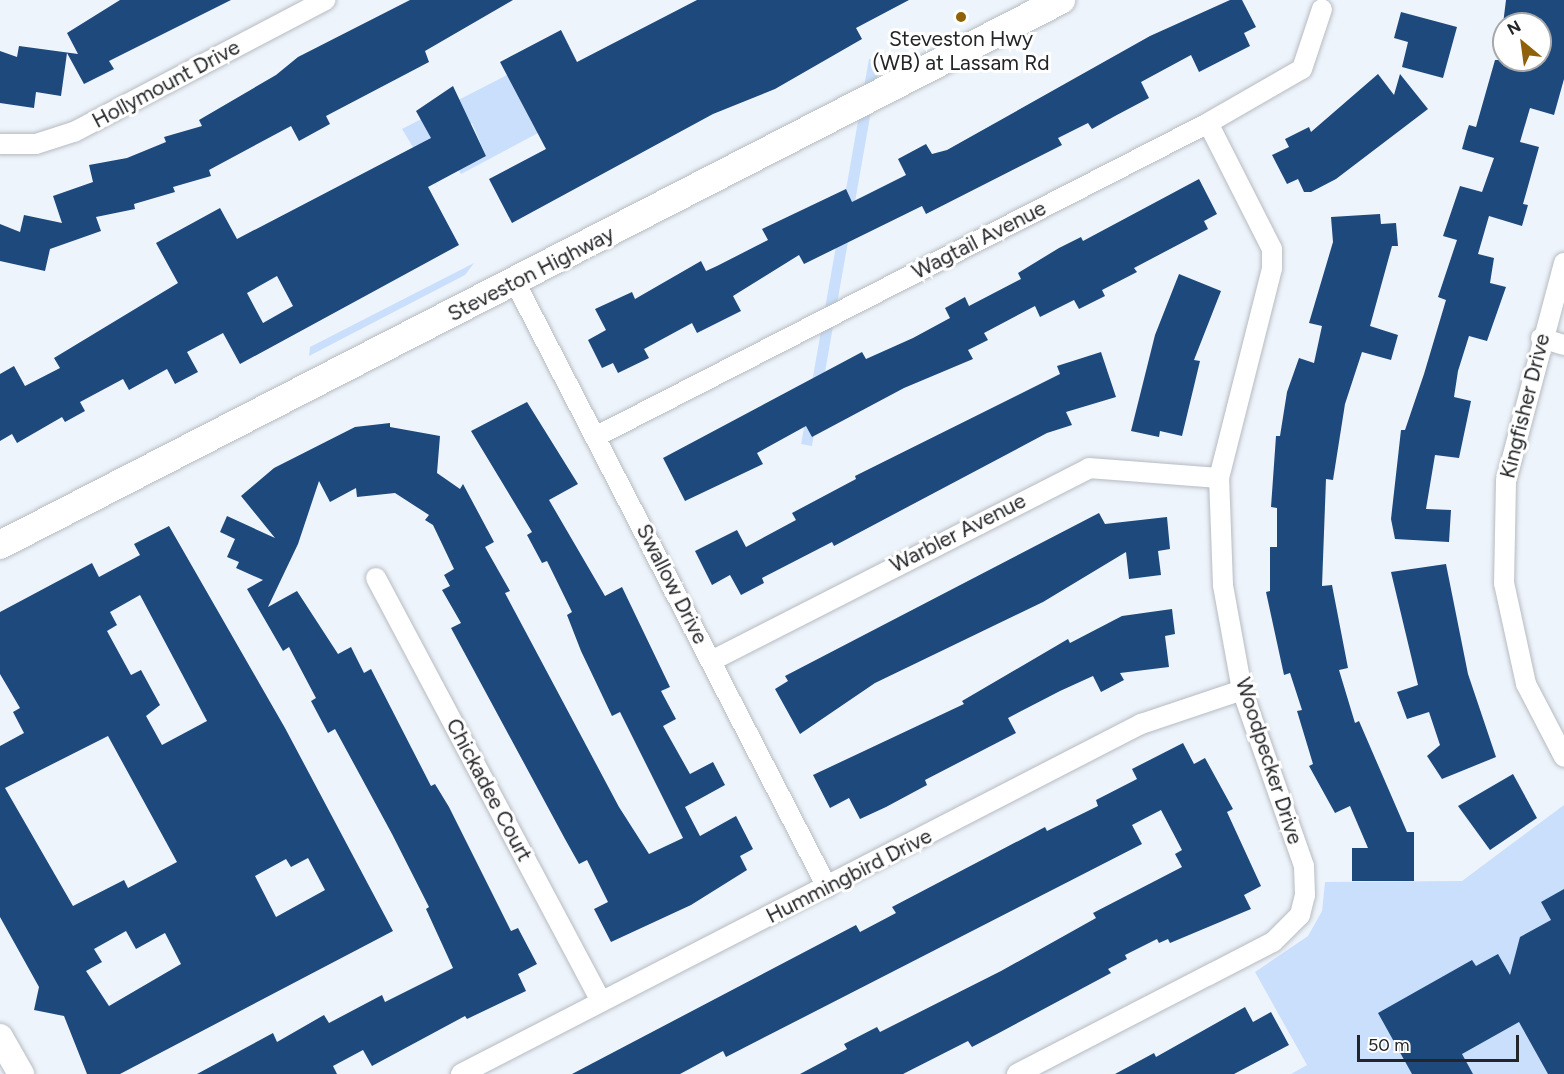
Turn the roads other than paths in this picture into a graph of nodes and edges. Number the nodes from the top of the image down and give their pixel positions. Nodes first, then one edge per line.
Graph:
1 (325, 0) edge
2 (1060, 0) edge
3 (1322, 9) dead end
4 (1208, 123) junction
5 (0, 144) edge
6 (1564, 263) edge
7 (515, 282) junction
8 (1541, 338) junction
9 (1564, 345) edge
10 (597, 436) junction
11 (1219, 478) junction
12 (0, 545) edge
13 (376, 578) dead end
14 (711, 661) junction
15 (1242, 690) junction
16 (1564, 757) edge
17 (827, 887) junction
18 (601, 1001) junction
19 (0, 1037) edge
20 (21, 1074) edge
21 (461, 1074) edge
22 (1017, 1074) edge

1 - 5 street, Hollymount Drive
2 - 7 main road, Steveston Highway
3 - 4 street, Wagtail Avenue
4 - 10 street, Wagtail Avenue
4 - 11 street, Woodpecker Drive
6 - 8 street, Kingfisher Drive
7 - 10 street, Swallow Drive
7 - 12 main road, Steveston Highway
8 - 9 street
8 - 16 street, Kingfisher Drive
10 - 14 street, Swallow Drive
11 - 14 street, Warbler Avenue
11 - 15 street, Woodpecker Drive
13 - 18 street, Chickadee Court
14 - 17 street, Swallow Drive
15 - 17 street, Hummingbird Drive
15 - 22 street, Woodpecker Drive
17 - 18 street, Hummingbird Drive
18 - 21 street, Hummingbird Drive
19 - 20 street

